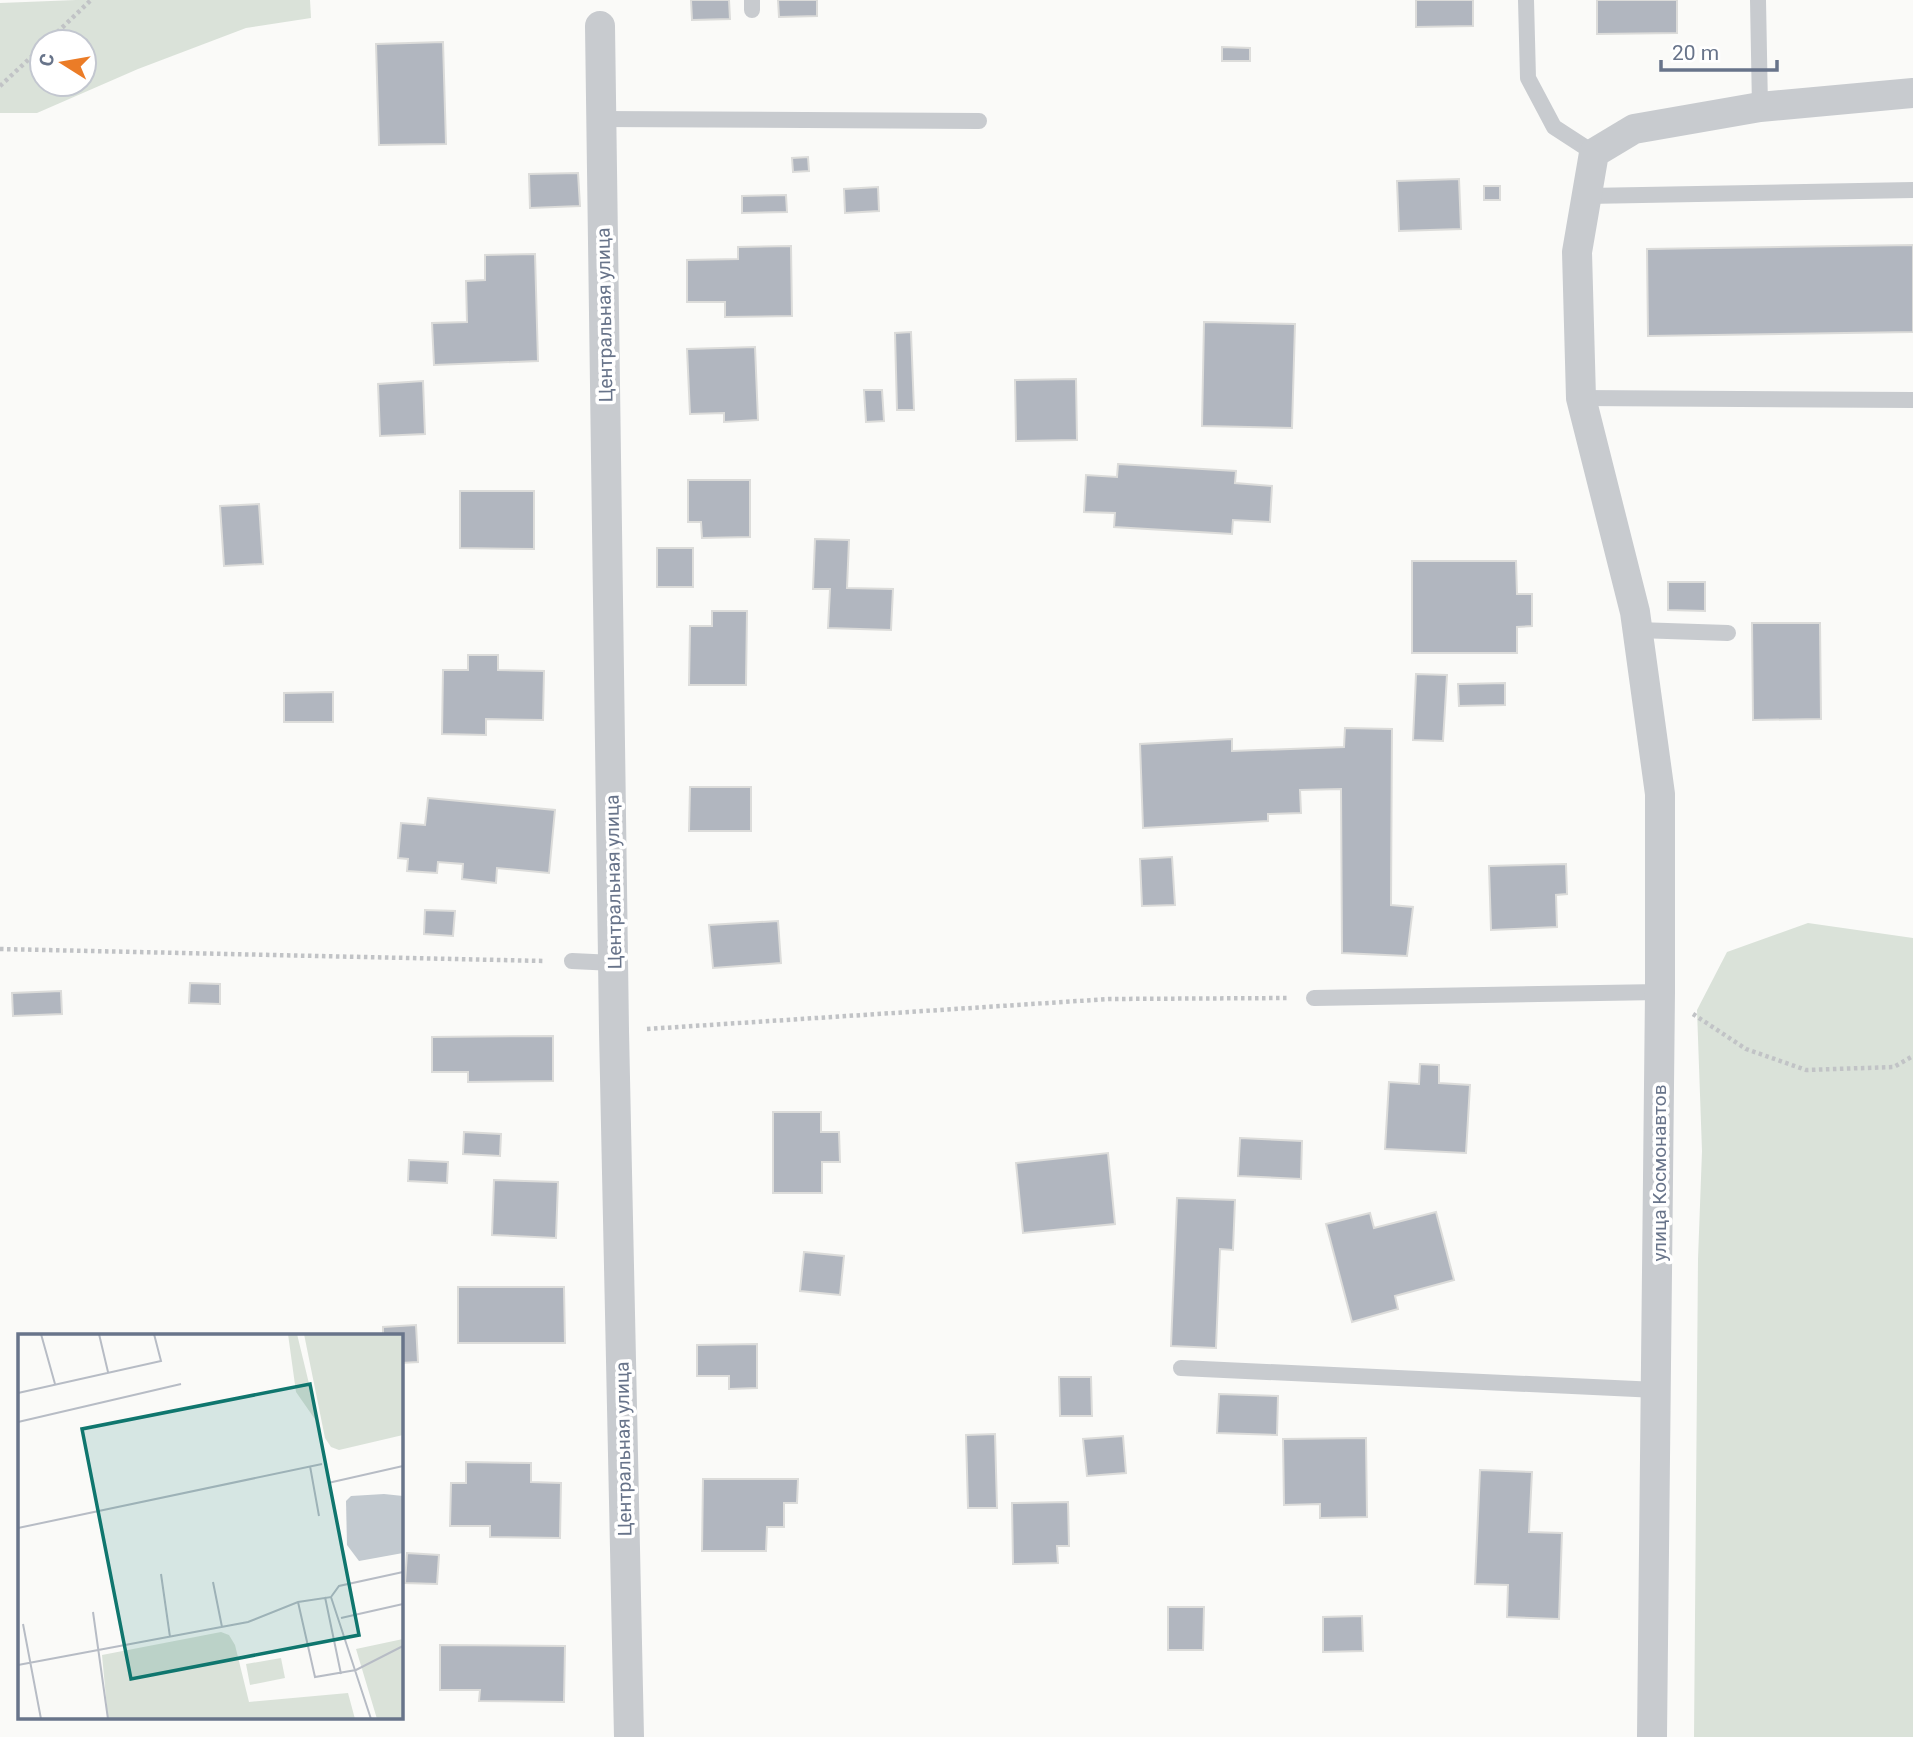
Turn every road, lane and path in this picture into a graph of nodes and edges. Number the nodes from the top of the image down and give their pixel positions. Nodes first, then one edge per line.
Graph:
1 (91, 0) edge
2 (1526, 0) edge
3 (1758, 0) edge
4 (600, 26) dead end
5 (62, 28) edge
6 (28, 60) edge
7 (0, 86) edge
8 (1913, 93) edge
9 (1760, 107) junction
10 (601, 119) junction
11 (979, 121) dead end
12 (1594, 153) junction
13 (1913, 190) edge
14 (1587, 196) junction
15 (1581, 398) junction
16 (1913, 400) edge
17 (1636, 621) junction
18 (1728, 633) dead end
19 (0, 949) edge
20 (572, 961) joint
21 (614, 963) junction
22 (1660, 992) junction
23 (1314, 998) joint
24 (614, 1031) junction
25 (1913, 1056) edge
26 (1181, 1368) dead end
27 (1657, 1391) junction
28 (629, 1737) edge
29 (1653, 1737) edge

1 - 5 path
2 - 12 lane
3 - 9 lane
4 - 10 street, Центральная улица
6 - 7 path
8 - 9 street
9 - 12 street
10 - 11 lane
10 - 21 street, Центральная улица
12 - 14 street, улица Космонавтов
13 - 14 lane
14 - 15 street, улица Космонавтов
15 - 16 lane
15 - 17 street, улица Космонавтов
17 - 18 lane
17 - 22 street, улица Космонавтов
19 - 20 path
20 - 21 lane
21 - 24 street, Центральная улица
22 - 23 lane
22 - 25 path
22 - 27 street, улица Космонавтов
23 - 24 path
24 - 28 street, Центральная улица
26 - 27 lane
27 - 29 street, улица Космонавтов

